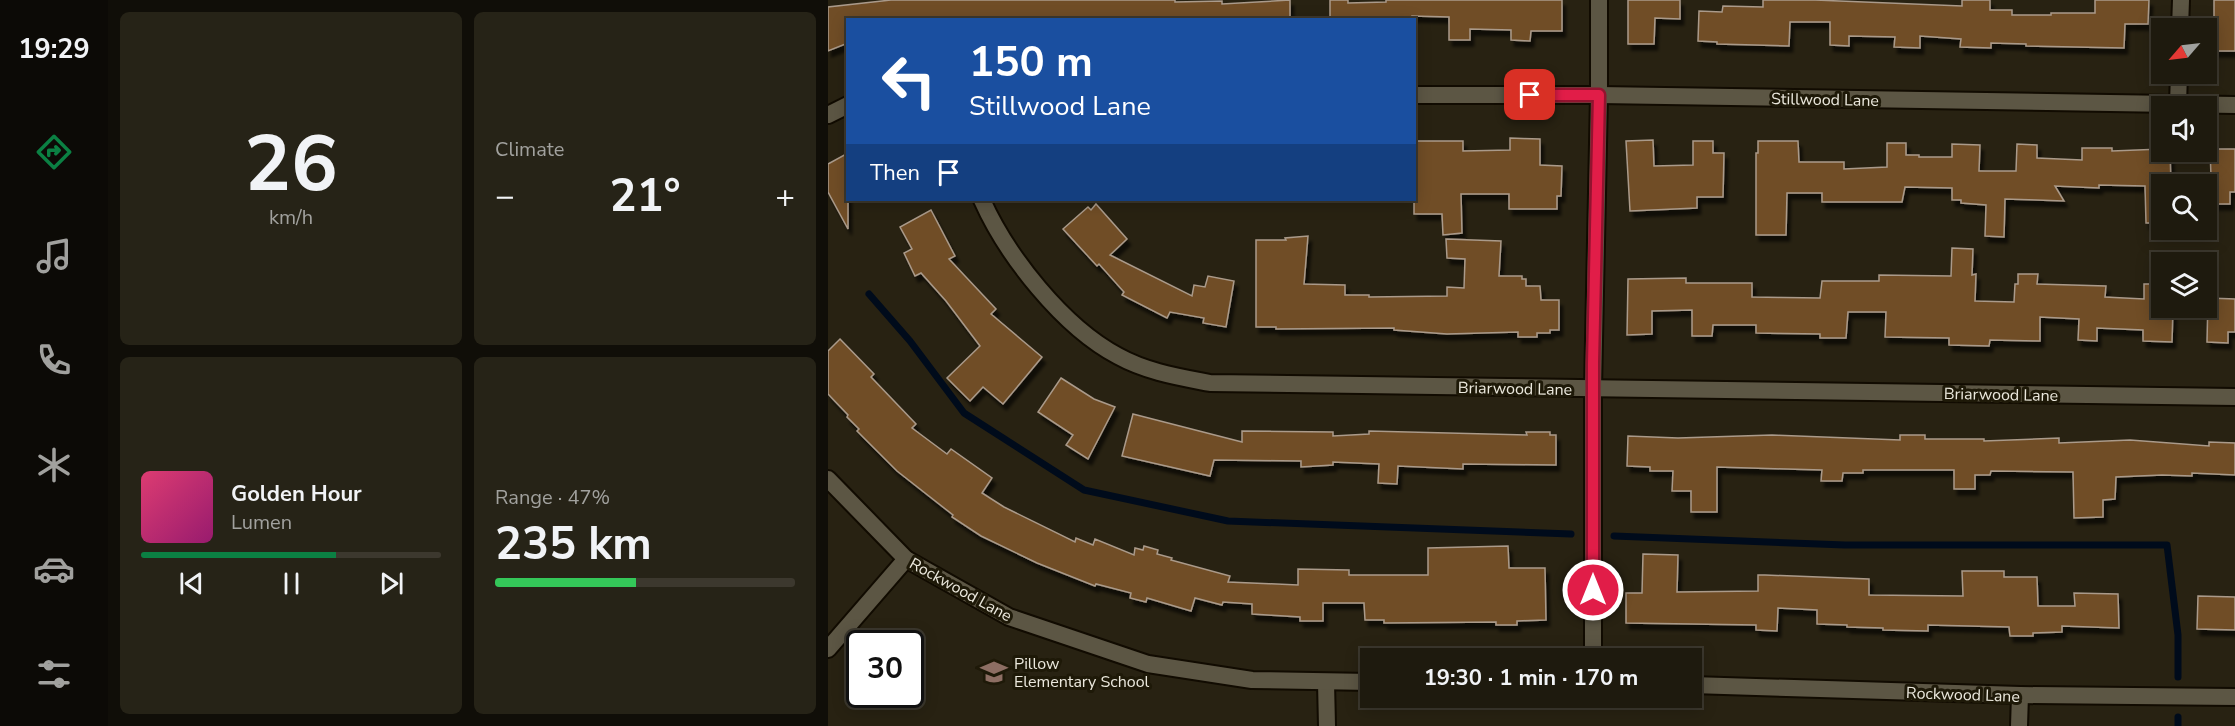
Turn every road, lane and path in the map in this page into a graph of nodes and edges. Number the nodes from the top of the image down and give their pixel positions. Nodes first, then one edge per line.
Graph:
1 (1599, 0) edge
2 (2181, 0) edge
3 (2180, 18) edge
4 (1416, 95) edge
5 (1599, 95) junction
6 (2151, 104) edge
7 (2217, 105) edge
8 (2235, 105) edge
9 (846, 106) edge
10 (828, 115) edge
11 (983, 201) edge
12 (1593, 389) junction
13 (2235, 397) edge
14 (828, 479) edge
15 (906, 559) junction
16 (1593, 648) edge
17 (828, 649) edge
18 (1326, 682) junction
19 (1360, 682) edge
20 (1702, 685) edge
21 (2020, 696) junction
22 (2235, 697) edge
23 (1327, 726) edge
24 (2019, 726) edge

1 - 5 street
2 - 3 street
4 - 5 street, Stillwood Lane
5 - 6 street, Stillwood Lane
5 - 12 street
7 - 8 street, Stillwood Lane
9 - 10 street
11 - 12 street, Briarwood Lane
12 - 13 street, Briarwood Lane
12 - 16 street
14 - 15 street, Rockwood Lane
15 - 17 street
15 - 18 street, Rockwood Lane
18 - 19 street, Rockwood Lane
18 - 23 street
20 - 21 street, Rockwood Lane
21 - 22 street, Rockwood Lane
21 - 24 street

